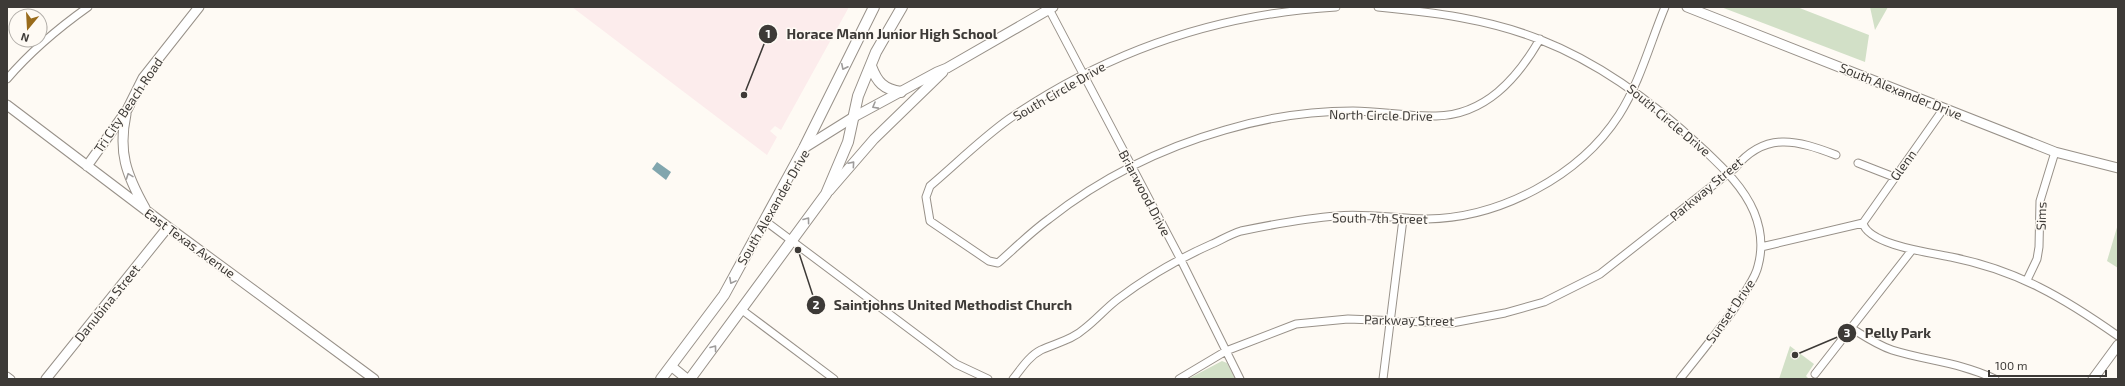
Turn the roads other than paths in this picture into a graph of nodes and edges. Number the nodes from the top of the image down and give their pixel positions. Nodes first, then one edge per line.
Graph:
1 (88, 7) edge
2 (199, 7) edge
3 (874, 7) edge
4 (1336, 7) edge
5 (1378, 7) edge
6 (1665, 7) edge
7 (1687, 7) edge
8 (901, 8) edge
9 (1051, 8) edge
10 (1540, 39) junction
11 (871, 66) junction
12 (947, 68) junction
13 (1083, 74) junction
14 (7, 80) edge
15 (1633, 90) junction
16 (901, 92) junction
17 (7, 105) edge
18 (1944, 108) junction
19 (127, 110) junction
20 (852, 118) junction
21 (804, 148) junction
22 (2054, 152) junction
23 (1836, 155) dead end
24 (1858, 164) dead end
25 (87, 166) junction
26 (1131, 166) junction
27 (2118, 168) edge
28 (1728, 172) junction
29 (1894, 177) junction
30 (826, 194) junction
31 (146, 211) junction
32 (1403, 219) junction
33 (764, 220) junction
34 (1863, 223) junction
35 (168, 227) junction
36 (791, 240) junction
37 (1760, 247) junction
38 (970, 248) joint
39 (1912, 250) junction
40 (1180, 258) junction
41 (2027, 280) junction
42 (742, 310) junction
43 (1392, 322) junction
44 (1852, 328) junction
45 (2118, 336) edge
46 (2118, 345) edge
47 (1226, 351) junction
48 (671, 366) junction
49 (1815, 374) dead end
50 (7, 376) edge
51 (10, 379) edge
52 (46, 379) edge
53 (374, 379) edge
54 (660, 379) edge
55 (687, 379) edge
56 (690, 379) edge
57 (834, 379) edge
58 (988, 379) edge
59 (1013, 379) edge
60 (1179, 379) edge
61 (1240, 379) edge
62 (1383, 379) edge
63 (1680, 379) edge
64 (1995, 379) edge
65 (2092, 379) edge

1 - 14 street
2 - 19 street, Tri City Beach Road
3 -> 21 main road
4 - 13 street, South Circle Drive
5 - 10 street, South Circle Drive
6 - 15 street, South 7th Street
7 - 18 street, South Alexander Drive
8 - 11 main road
9 - 12 street, South Alexander Drive
9 - 13 street, Briarwood Drive
10 - 15 street, South Circle Drive
10 - 26 street, North Circle Drive
11 - 16 main road
11 - 20 main road
12 - 16 street, South Alexander Drive
30 -> 12 street, South Alexander Drive
13 - 26 street, Briarwood Drive
13 - 38 street, South Circle Drive
15 - 28 street, South Circle Drive
15 - 32 street, South 7th Street
16 -> 20 street, South Alexander Drive
17 - 25 street, East Texas Avenue
18 - 22 street, South Alexander Drive
18 - 29 street, Glenn
19 - 25 street, Tri City Beach Road
31 -> 19 street
20 - 21 street, South Alexander Drive
20 - 30 main road
21 - 33 main road, South Alexander Drive
22 - 27 street, South Alexander Drive
22 - 41 street, Sims
23 - 28 street, Parkway Street
24 - 29 street
25 - 31 street, East Texas Avenue
26 - 38 street, North Circle Drive
26 - 40 street, Briarwood Drive
28 - 37 street, Sunset Drive
28 - 43 street, Parkway Street
29 - 34 street, Glenn
36 -> 30 main road, South Alexander Drive
31 - 35 street, East Texas Avenue
32 - 40 street, South 7th Street
32 - 43 street
33 - 36 street
33 -> 48 main road, South Alexander Drive
34 - 37 street
34 - 39 street
35 - 52 street, Danubina Street
35 - 53 street, East Texas Avenue
36 - 42 main road, South Alexander Drive
36 - 58 street
37 - 63 street, Sunset Drive
39 - 41 street
39 - 44 street
40 - 47 street, Briarwood Drive
40 - 59 street, South 7th Street
41 - 45 street
56 -> 42 main road, South Alexander Drive
42 - 57 street
43 - 47 street, Parkway Street
43 - 62 street
44 - 49 street
44 - 64 street
46 - 65 street
47 - 60 street, Parkway Street
47 - 61 street, Briarwood Drive
48 - 54 main road, South Alexander Drive
48 - 55 street
50 - 51 street

